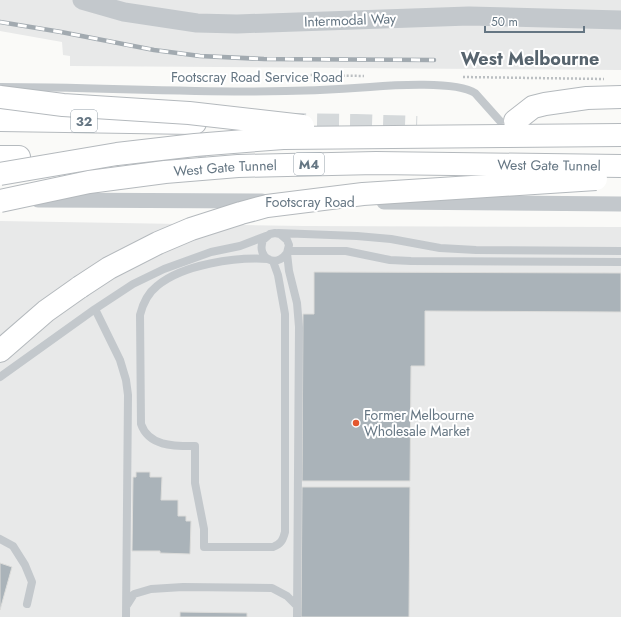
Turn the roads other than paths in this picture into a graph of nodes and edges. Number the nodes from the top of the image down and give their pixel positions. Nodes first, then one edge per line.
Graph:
1 (82, 0) edge
2 (621, 20) edge
3 (0, 87) edge
4 (0, 97) edge
5 (621, 97) edge
6 (0, 120) edge
7 (208, 123) dead end
8 (506, 126) junction
9 (621, 135) edge
10 (621, 166) edge
11 (0, 174) edge
12 (621, 177) edge
13 (27, 195) junction
14 (0, 200) edge
15 (621, 204) edge
16 (0, 205) edge
17 (275, 233) junction
18 (266, 236) junction
19 (621, 251) edge
20 (288, 252) junction
21 (270, 260) junction
22 (621, 262) edge
23 (95, 309) junction
24 (0, 351) edge
25 (0, 377) edge
26 (0, 540) edge
27 (28, 604) dead end
28 (126, 606) junction
29 (297, 606) junction
30 (126, 617) edge
31 (297, 617) edge

1 - 2 street, Intermodal Way
3 - 8 lane, Footscray Road Service Road
4 - 8 main road, bridge
5 - 8 main road
6 - 7 main road, 32
8 - 9 main road, West Gate Tunnel / M4
8 - 11 main road, West Gate Tunnel / M4, bridge
10 - 13 main road, West Gate Tunnel / M4, bridge
12 - 24 main road, bridge
13 - 14 main road, West Gate Tunnel / M4, bridge
13 - 16 main road, bridge
14 - 15 street, Footscray Road
17 - 18 lane
17 - 19 lane
17 - 20 lane
18 - 21 lane
18 - 23 lane
20 - 21 lane
20 - 22 lane
20 - 29 lane
21 - 21 lane
23 - 25 lane
23 - 28 lane
26 - 27 lane
28 - 29 lane
28 - 30 lane
29 - 31 lane

